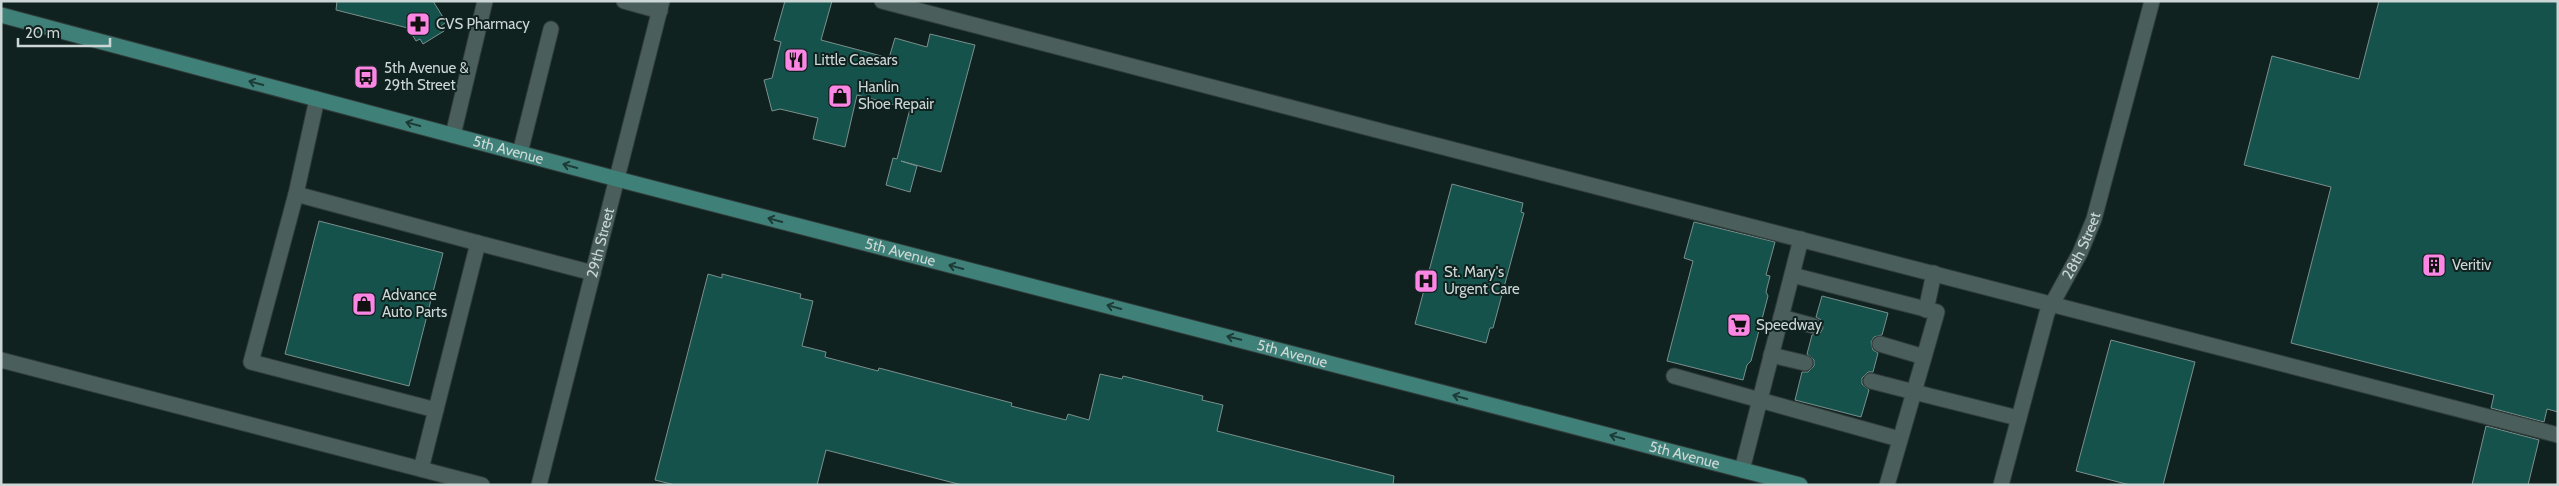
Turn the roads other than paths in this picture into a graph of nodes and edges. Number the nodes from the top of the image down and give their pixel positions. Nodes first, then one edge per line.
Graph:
1 (485, 1) edge
2 (624, 1) edge
3 (882, 1) edge
4 (2152, 1) edge
5 (661, 6) edge
6 (1, 15) edge
7 (551, 29) dead end
8 (317, 99) junction
9 (454, 135) junction
10 (520, 153) junction
11 (617, 179) junction
12 (296, 194) junction
13 (1801, 239) junction
14 (478, 242) junction
15 (593, 273) junction
16 (1934, 273) junction
17 (1792, 275) junction
18 (2052, 303) junction
19 (1926, 310) junction
20 (1781, 317) junction
21 (1814, 326) dead end
22 (1880, 344) dead end
23 (1771, 355) junction
24 (1924, 357) junction
25 (1, 360) edge
26 (1805, 363) dead end
27 (1674, 376) dead end
28 (1871, 381) dead end
29 (1914, 392) junction
30 (1758, 398) junction
31 (436, 410) junction
32 (2018, 418) junction
33 (2558, 435) edge
34 (1899, 439) junction
35 (421, 469) junction
36 (1742, 470) junction
37 (482, 485) edge
38 (539, 485) edge
39 (1800, 485) edge
40 (1887, 485) edge
41 (2001, 485) edge

1 - 9 street
2 - 5 street
3 - 13 street
4 - 18 street, 28th Street
5 - 11 street, 29th Street
8 -> 6 main road, 5th Avenue
7 - 10 street
9 -> 8 main road, 5th Avenue
8 - 12 street
9 - 10 main road, 5th Avenue
11 -> 10 main road, 5th Avenue
11 - 15 street, 29th Street
36 -> 11 main road, 5th Avenue
12 - 14 street
12 - 31 street
13 - 16 street
13 - 17 street
14 - 15 street
14 - 31 street
15 - 38 street, 29th Street
16 - 18 street
16 - 19 street
17 - 19 street
17 - 20 street
18 - 32 street, 28th Street
18 - 33 street
19 - 24 street
20 - 21 street
20 - 23 street
22 - 24 street
23 - 26 street
23 - 30 street
24 - 29 street
25 - 35 street
27 - 30 street
28 - 29 street
29 - 32 street
29 - 34 street
30 - 34 street
30 - 36 street
31 - 35 street
32 - 41 street, 28th Street
34 - 40 street
35 - 37 street
36 - 39 main road, 5th Avenue

